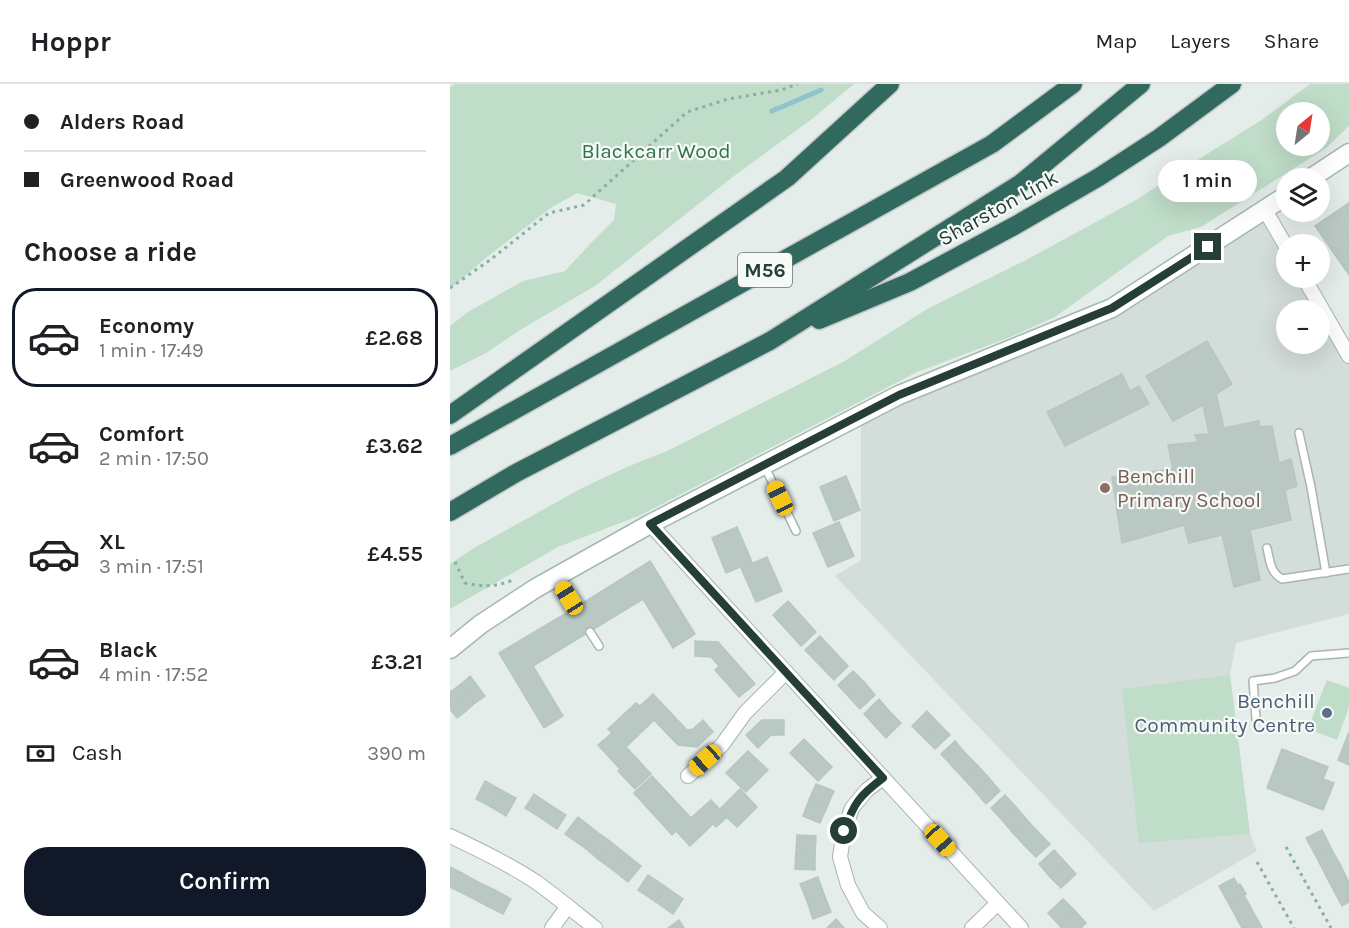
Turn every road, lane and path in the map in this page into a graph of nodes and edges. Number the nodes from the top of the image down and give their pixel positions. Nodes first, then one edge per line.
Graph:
1 (798, 84) edge
2 (890, 84) edge
3 (1073, 84) edge
4 (1141, 84) edge
5 (1232, 84) edge
6 (1349, 153) edge
7 (1326, 168) edge
8 (1276, 202) edge
9 (1265, 210) junction
10 (1279, 234) edge
11 (450, 288) edge
12 (1310, 288) edge
13 (770, 341) junction
14 (1349, 356) edge
15 (450, 415) edge
16 (1299, 434) dead end
17 (450, 446) edge
18 (764, 465) junction
19 (450, 512) edge
20 (650, 524) junction
21 (795, 531) dead end
22 (1267, 548) dead end
23 (455, 562) dead end
24 (1349, 569) edge
25 (1326, 573) junction
26 (556, 577) junction
27 (536, 588) junction
28 (575, 608) dead end
29 (590, 632) dead end
30 (599, 646) dead end
31 (450, 649) edge
32 (1349, 653) edge
33 (786, 672) junction
34 (1256, 719) dead end
35 (688, 776) dead end
36 (883, 778) junction
37 (450, 836) edge
38 (1286, 847) dead end
39 (1257, 862) dead end
40 (998, 903) junction
41 (568, 906) junction
42 (552, 928) edge
43 (595, 928) edge
44 (880, 928) edge
45 (972, 928) edge
46 (1021, 928) edge
47 (1294, 928) edge
48 (1330, 928) edge

1 - 11 path
2 - 15 highway
3 - 17 highway, M56
4 - 13 highway
5 - 13 highway, Sharston Link
6 - 7 street
8 - 9 street
9 - 10 street
9 - 18 street
12 - 14 street
13 - 19 highway
16 - 25 lane
18 - 20 street
18 - 21 lane
20 - 26 street
20 - 33 street
22 - 25 lane
23 - 27 path
24 - 25 lane
26 - 27 street
26 - 28 lane
27 - 31 street
29 - 30 lane
32 - 34 lane
33 - 35 street
33 - 36 street
36 - 40 street
36 - 44 street
37 - 41 street
38 - 48 path
39 - 47 path
40 - 45 street
40 - 46 street
41 - 42 street
41 - 43 street

